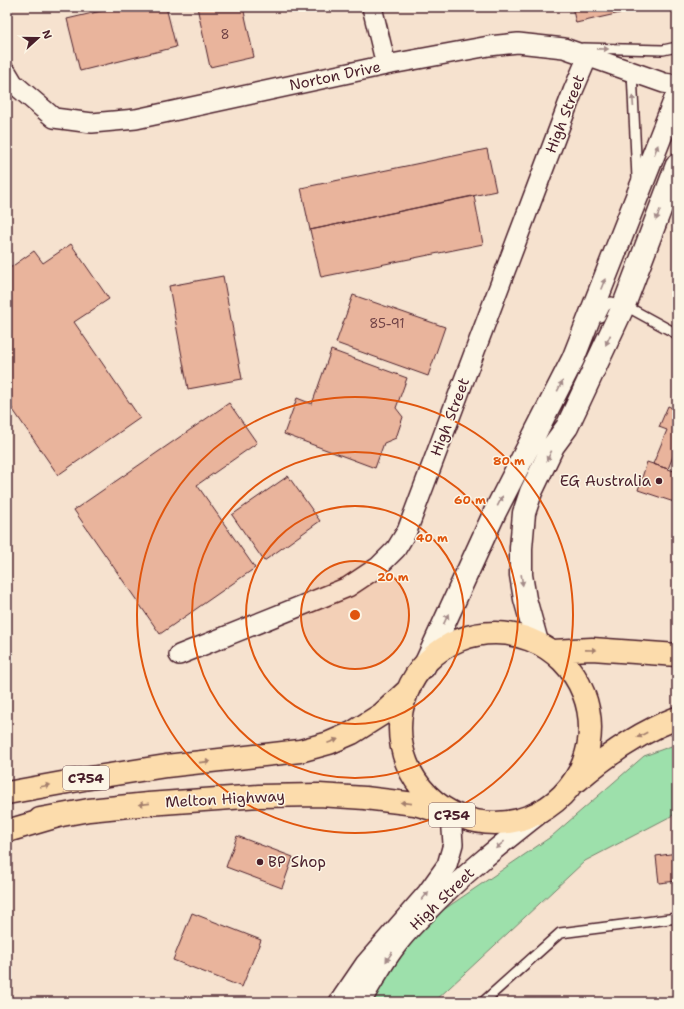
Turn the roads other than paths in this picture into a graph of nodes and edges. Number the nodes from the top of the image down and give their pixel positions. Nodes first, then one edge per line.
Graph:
1 (372, 7) edge
2 (677, 47) edge
3 (564, 48) junction
4 (588, 56) junction
5 (386, 65) junction
6 (632, 72) junction
7 (7, 73) edge
8 (677, 85) edge
9 (677, 95) edge
10 (677, 165) edge
11 (638, 195) junction
12 (624, 305) junction
13 (677, 334) edge
14 (573, 359) junction
15 (544, 646) junction
16 (179, 655) dead end
17 (677, 655) edge
18 (424, 667) junction
19 (410, 688) junction
20 (677, 718) edge
21 (573, 784) junction
22 (7, 793) edge
23 (542, 812) junction
24 (447, 814) junction
25 (58, 816) junction
26 (7, 825) edge
27 (7, 831) edge
28 (677, 918) edge
29 (339, 1002) edge
30 (361, 1002) edge
31 (483, 1002) edge

1 - 5 street
3 -> 2 lane
3 - 4 street, Norton Drive
3 - 5 street, Norton Drive
4 - 6 street, Norton Drive
4 - 16 street, High Street
5 - 7 street, Norton Drive
6 - 8 street, Norton Drive
11 -> 6 lane
11 -> 9 main road
10 -> 12 main road
14 -> 11 main road
12 - 13 lane
12 - 14 lane
12 -> 15 main road
18 -> 14 main road
15 -> 17 highway, Melton Highway / C754
15 - 18 highway, Melton Highway / C754
15 - 21 highway, Melton Highway / C754
18 - 19 highway, Melton Highway / C754
22 -> 19 highway, Melton Highway / C754
19 - 24 highway, Melton Highway / C754
20 -> 21 highway, Melton Highway / C754
21 - 23 highway, Melton Highway / C754
23 - 24 highway, Melton Highway / C754
23 -> 30 street, High Street
24 -> 25 highway, Melton Highway / C754
29 -> 24 street, High Street
25 - 26 highway, Melton Highway / C754
25 - 27 highway
28 - 31 lane

